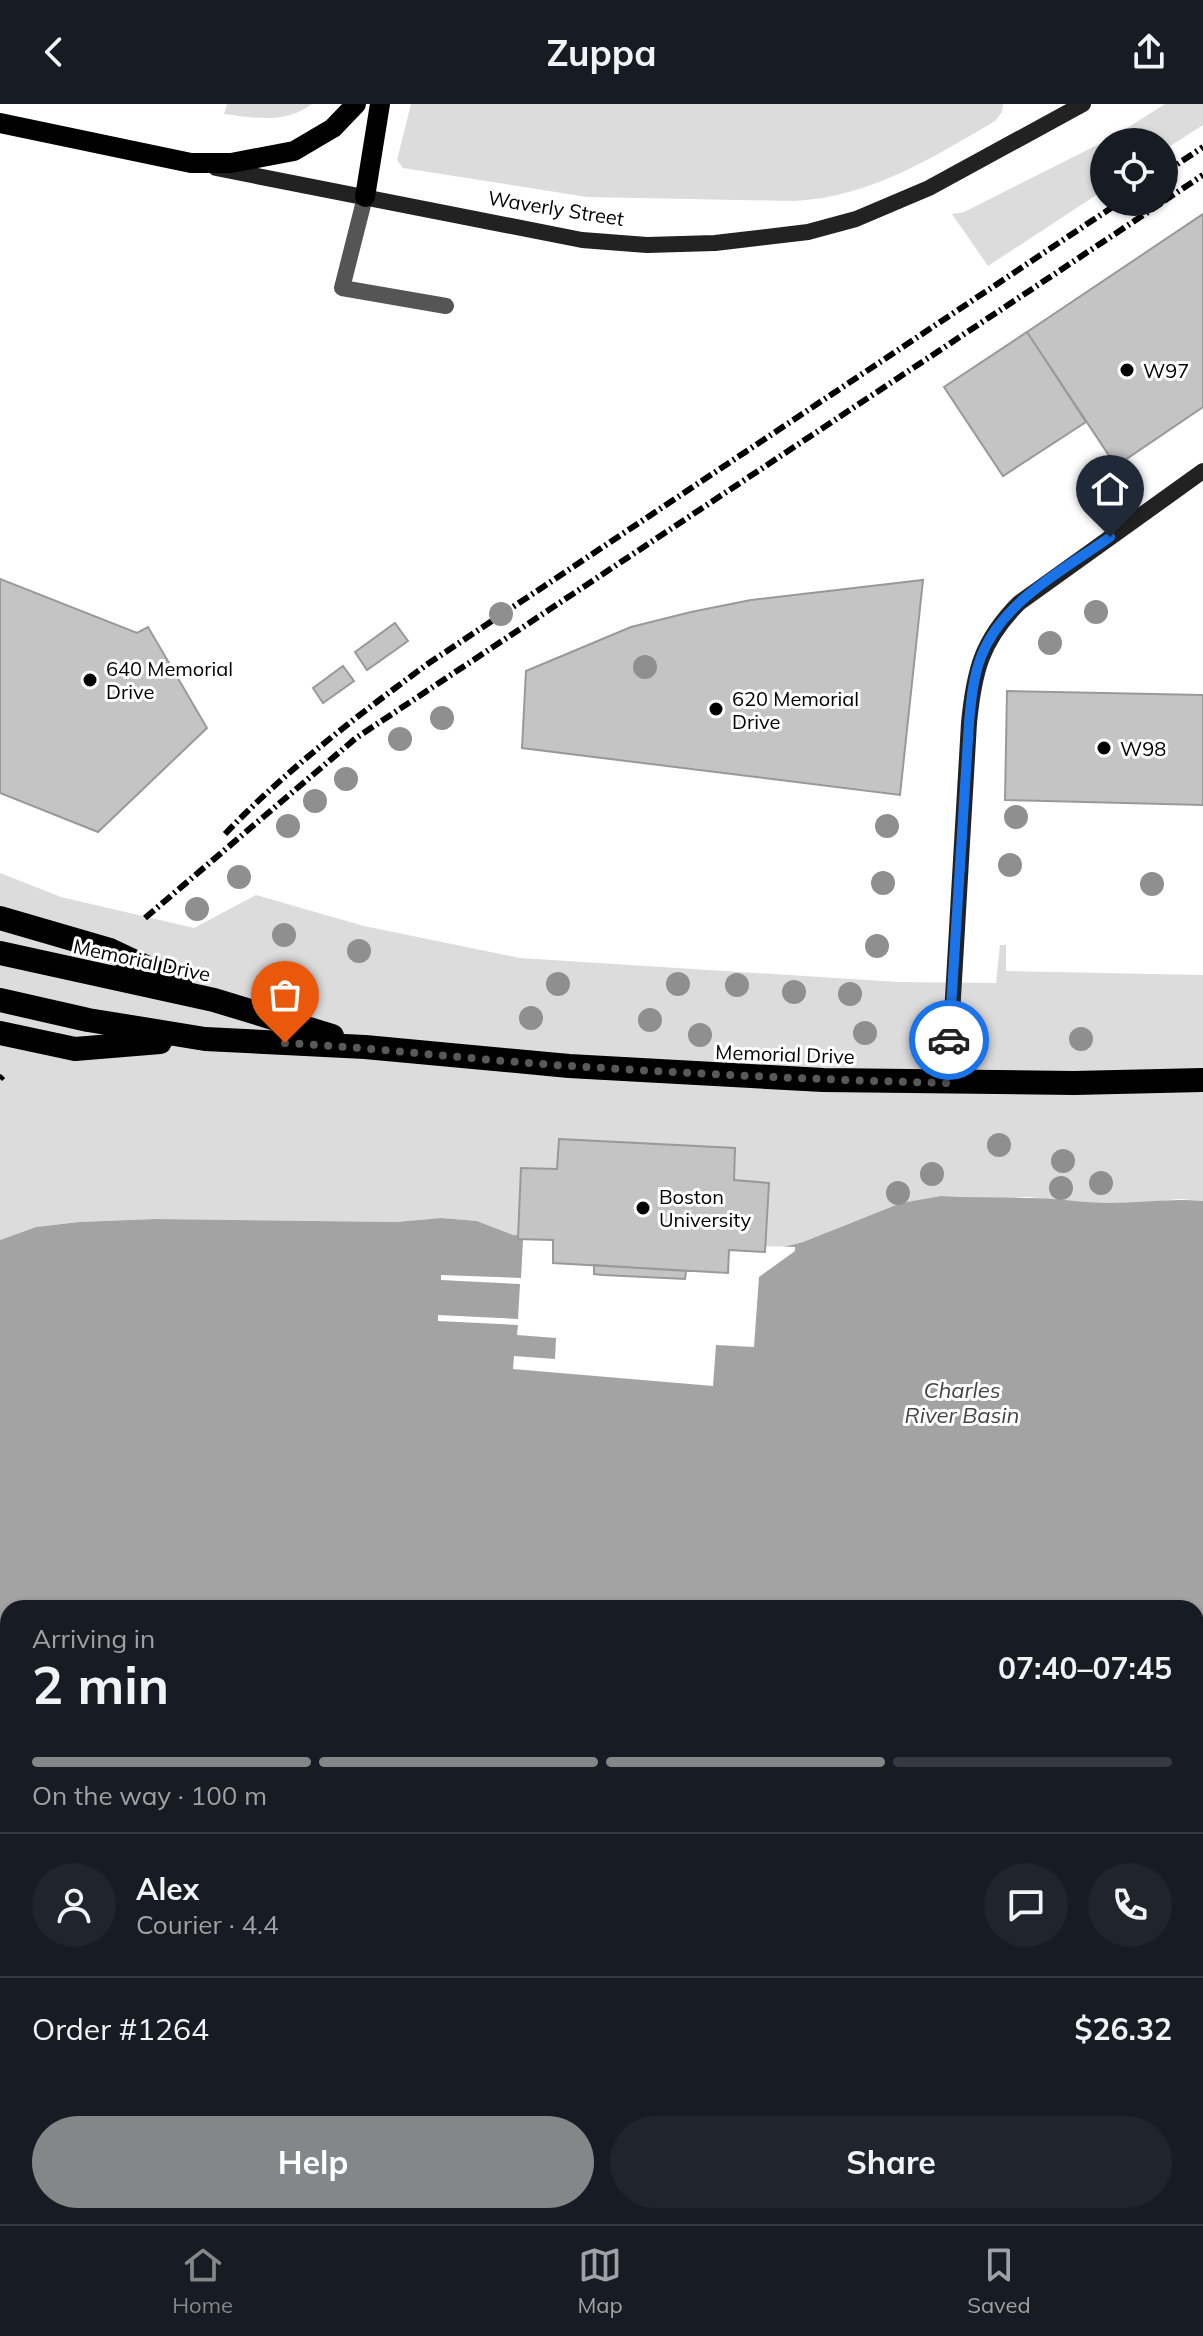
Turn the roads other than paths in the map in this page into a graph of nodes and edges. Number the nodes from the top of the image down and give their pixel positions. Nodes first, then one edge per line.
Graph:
1 (356, 104) edge
2 (380, 104) edge
3 (1083, 104) edge
4 (0, 123) edge
5 (191, 163) junction
6 (365, 197) junction
7 (446, 306) dead end
8 (1203, 471) edge
9 (0, 918) edge
10 (0, 953) edge
11 (0, 1000) edge
12 (214, 1000) junction
13 (0, 1033) edge
14 (205, 1039) junction
15 (365, 1047) junction
16 (1203, 1080) edge
17 (948, 1083) junction

1 - 5 main road
2 - 6 main road
3 - 6 main road, Waverly Street
4 - 5 main road, Waverly Street
5 - 6 main road, Waverly Street
6 - 7 lane
8 - 17 main road
9 - 12 highway
10 - 12 highway, Memorial Drive
11 - 14 highway, Memorial Drive
12 - 15 highway, Memorial Drive
13 - 14 highway
14 - 15 highway, Memorial Drive
15 - 17 highway, Memorial Drive
16 - 17 highway, Memorial Drive

